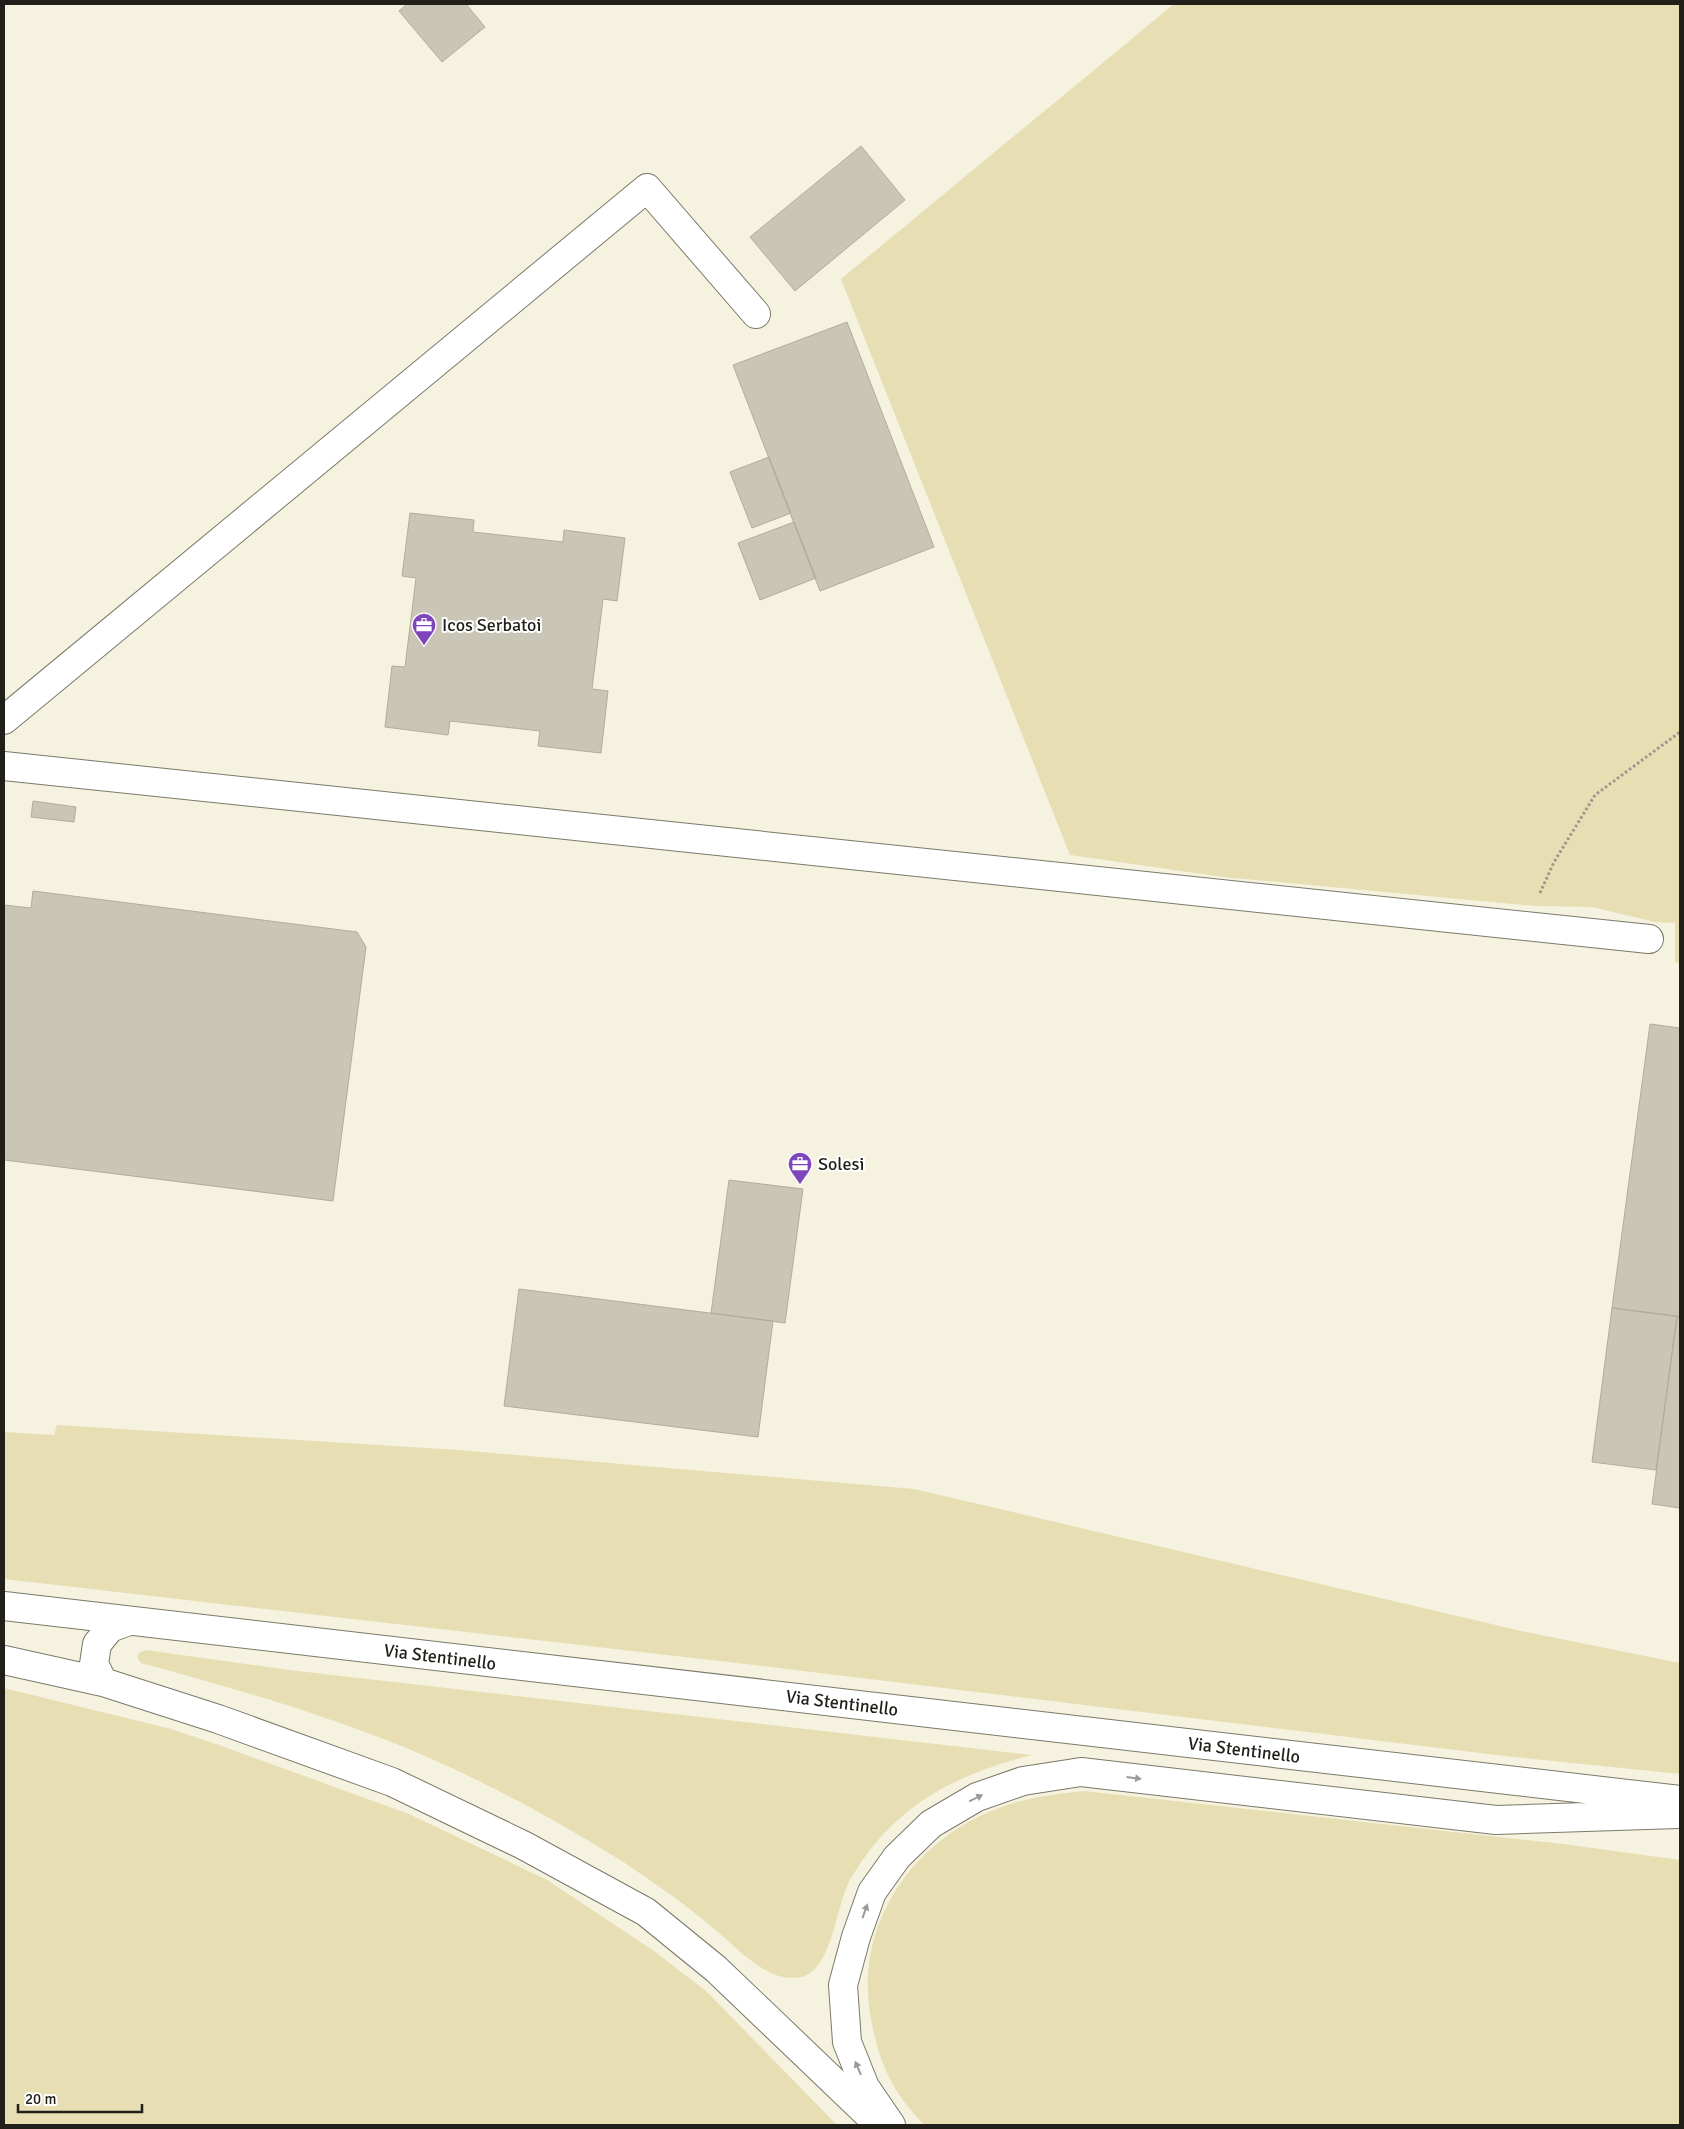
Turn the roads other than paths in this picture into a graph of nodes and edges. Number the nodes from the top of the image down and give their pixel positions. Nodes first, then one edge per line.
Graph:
1 (756, 314) dead end
2 (4, 720) edge
3 (4, 766) edge
4 (1650, 939) dead end
5 (4, 1606) edge
6 (129, 1621) junction
7 (4, 1660) edge
8 (103, 1682) junction
9 (1680, 1800) edge
10 (1680, 1814) edge
11 (879, 2125) edge
12 (891, 2125) edge

1 - 2 street
3 - 4 street
5 - 6 street, Via Stentinello
6 - 8 street
6 - 9 street, Via Stentinello
7 - 8 street
8 - 11 street
12 -> 10 street

